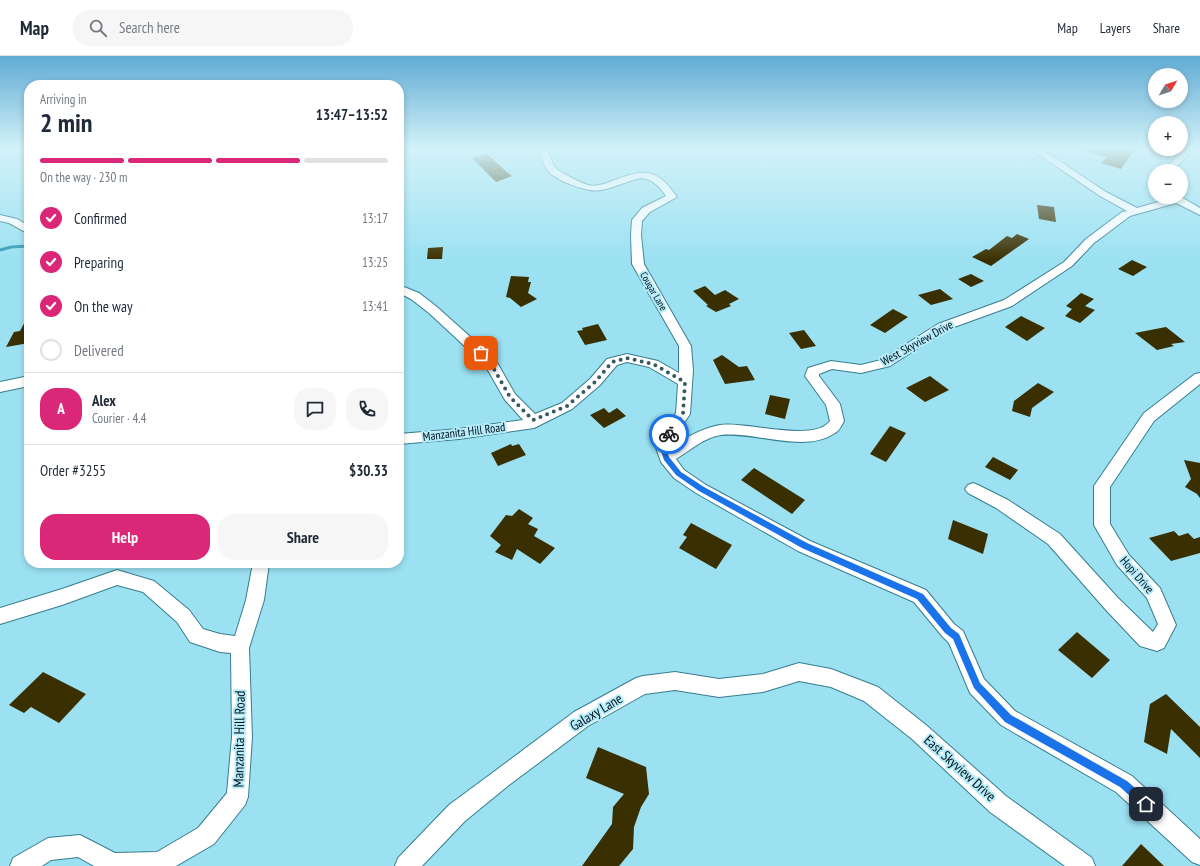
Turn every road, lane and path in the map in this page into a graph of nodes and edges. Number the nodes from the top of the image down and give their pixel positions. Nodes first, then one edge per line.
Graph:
1 (582, 186) edge
2 (608, 186) edge
3 (663, 186) edge
4 (1091, 186) edge
5 (1159, 204) edge
6 (1187, 204) edge
7 (1135, 212) junction
8 (1200, 212) edge
9 (0, 218) edge
10 (24, 228) edge
11 (404, 290) edge
12 (1200, 377) edge
13 (24, 382) edge
14 (685, 382) junction
15 (0, 387) edge
16 (531, 422) junction
17 (404, 439) edge
18 (666, 458) junction
19 (973, 489) dead end
20 (260, 568) edge
21 (0, 616) edge
22 (240, 645) junction
23 (831, 678) joint
24 (1200, 854) edge
25 (21, 866) edge
26 (406, 866) edge
27 (1084, 866) edge

1 - 2 street, Cougar Lane
3 - 14 street, Cougar Lane
4 - 7 street
5 - 7 street, West Skyview Drive
6 - 8 street
7 - 18 street, West Skyview Drive
9 - 10 street
11 - 16 street
12 - 19 street, Hopi Drive
13 - 15 street
14 - 16 street, Manzanita Hill Road
14 - 18 street, Cougar Lane
16 - 17 street, Manzanita Hill Road
18 - 24 street
20 - 22 street, Manzanita Hill Road
21 - 22 street
22 - 25 street, Manzanita Hill Road
23 - 26 street, Galaxy Lane
23 - 27 street, East Skyview Drive

